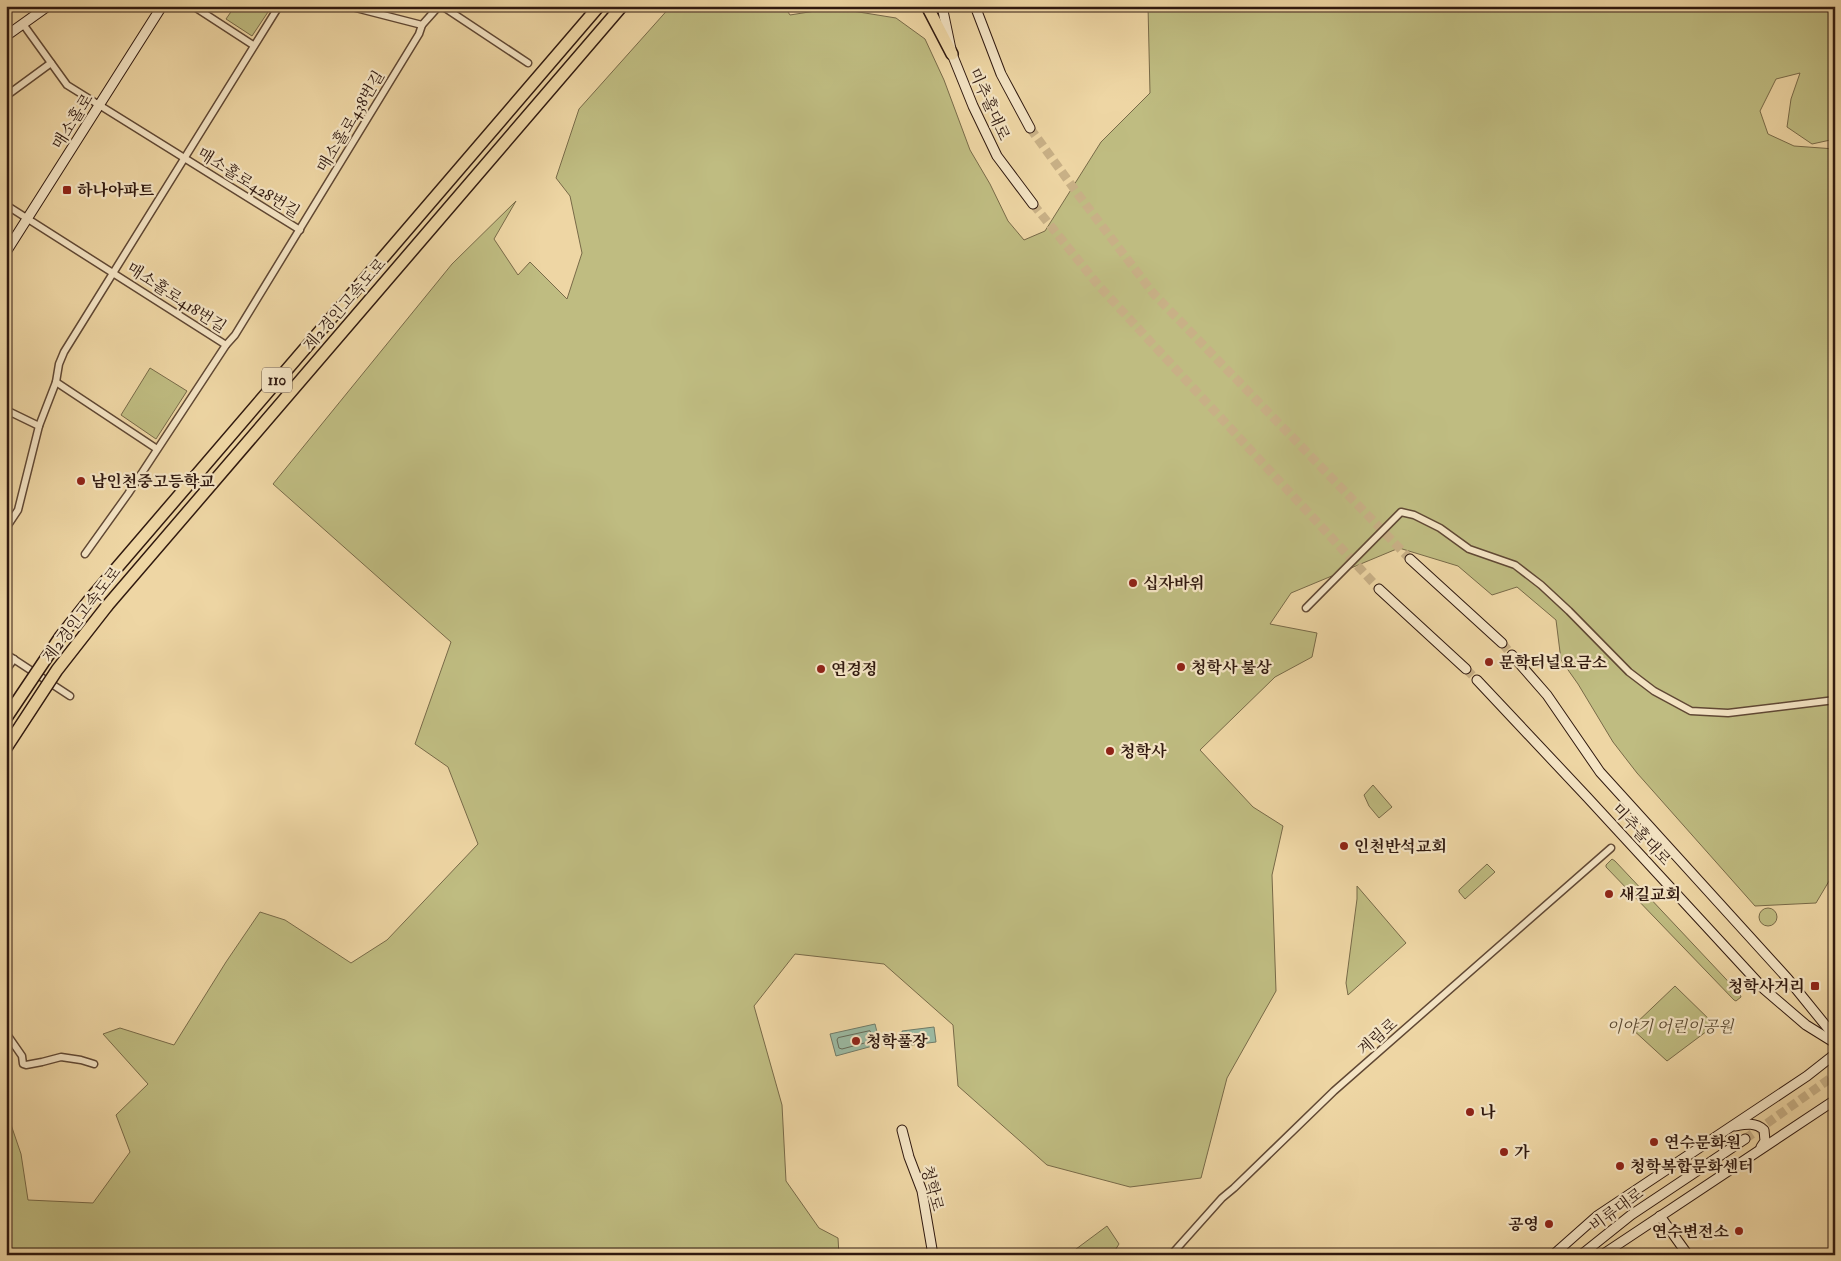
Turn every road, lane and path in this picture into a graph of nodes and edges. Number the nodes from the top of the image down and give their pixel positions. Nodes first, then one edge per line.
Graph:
1 (162, 6) edge
2 (193, 6) edge
3 (278, 6) edge
4 (348, 6) edge
5 (440, 6) edge
6 (599, 6) edge
7 (622, 6) edge
8 (926, 6) edge
9 (942, 6) edge
10 (975, 6) edge
11 (43, 8) edge
12 (22, 24) junction
13 (422, 25) junction
14 (6, 36) edge
15 (253, 45) junction
16 (952, 54) junction
17 (51, 63) junction
18 (528, 63) dead end
19 (6, 96) edge
20 (100, 105) junction
21 (1030, 128) tunnel mouth
22 (184, 157) junction
23 (6, 204) edge
24 (1033, 204) tunnel mouth
25 (28, 218) junction
26 (300, 230) junction
27 (6, 252) edge
28 (113, 272) junction
29 (226, 345) junction
30 (56, 382) junction
31 (6, 410) edge
32 (39, 426) junction
33 (157, 449) junction
34 (6, 528) edge
35 (85, 554) dead end
36 (1410, 559) tunnel mouth
37 (1380, 589) tunnel mouth
38 (1306, 608) dead end
39 (1502, 643) tunnel mouth
40 (6, 654) edge
41 (1512, 654) tunnel mouth
42 (14, 659) junction
43 (1466, 669) tunnel mouth
44 (6, 670) edge
45 (1477, 680) tunnel mouth
46 (70, 696) dead end
47 (1835, 700) edge
48 (6, 718) edge
49 (6, 748) edge
50 (1610, 848) dead end
51 (6, 1033) edge
52 (1835, 1037) edge
53 (1835, 1043) edge
54 (1835, 1054) edge
55 (94, 1064) dead end
56 (1835, 1100) edge
57 (1729, 1127) junction
58 (902, 1130) dead end
59 (1745, 1139) tunnel mouth
60 (1757, 1151) junction
61 (1660, 1216) junction
62 (1685, 1254) edge
63 (933, 1255) edge
64 (1171, 1255) edge
65 (1553, 1255) edge
66 (1581, 1255) edge
67 (1602, 1255) edge

1 - 20 main road, 매소홀로
2 - 15 street
3 - 15 street, 매소홀로428번길
4 - 13 street
5 - 13 street, 매소홀로438번길
5 - 18 street
6 - 48 highway, 제2경인고속도로 / 110, bridge
7 - 49 highway, 제2경인고속도로 / 110, bridge
8 - 16 highway
9 - 16 main road, 미추홀대로
10 - 21 main road, 미추홀대로
11 - 12 main road
12 - 14 main road
12 - 17 street, 매소홀로428번길
13 - 26 street, 매소홀로438번길
15 - 22 street, 매소홀로428번길
16 - 24 main road, 미추홀대로
17 - 19 street
17 - 20 street, 매소홀로428번길
20 - 22 street, 매소홀로428번길
20 - 25 main road, 매소홀로
22 - 26 street, 매소홀로428번길
22 - 28 street
23 - 25 street, 매소홀로418번길
25 - 27 main road, 매소홀로
25 - 28 street, 매소홀로418번길
26 - 29 street, 매소홀로438번길
28 - 29 street, 매소홀로418번길
28 - 30 street, 매소홀로418번길
29 - 33 street, 매소홀로438번길
30 - 32 street, 매소홀로418번길
30 - 33 street
31 - 32 street
32 - 34 street, 매소홀로418번길
33 - 35 street, 매소홀로438번길
36 - 39 main road
37 - 43 main road
38 - 47 street
40 - 42 street
41 - 52 main road, 미추홀대로
42 - 44 street
42 - 46 street
45 - 53 main road, 미추홀대로
50 - 64 street, 계림로
51 - 55 street
54 - 57 main road
56 - 60 main road
57 - 60 main road
57 - 65 main road
58 - 63 main road, 청학로
59 - 66 main road, 비류대로
60 - 61 main road
61 - 62 main road
61 - 67 main road

